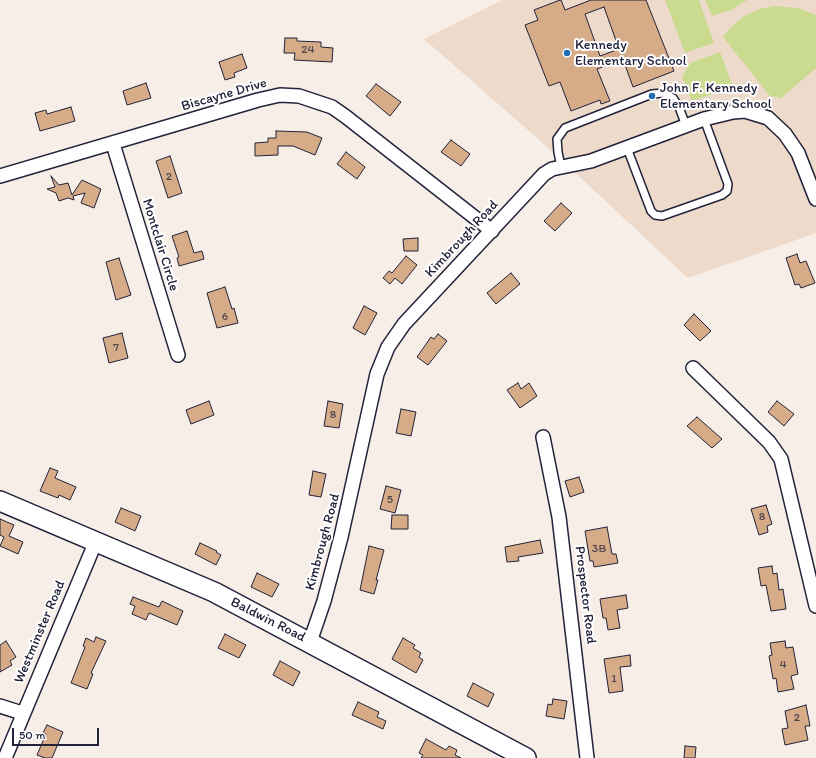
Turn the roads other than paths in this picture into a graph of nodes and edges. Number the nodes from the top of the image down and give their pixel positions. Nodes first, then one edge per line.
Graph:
1 (704, 118) junction
2 (686, 126) junction
3 (113, 144) junction
4 (627, 148) junction
5 (561, 167) junction
6 (0, 176) edge
7 (816, 200) edge
8 (492, 231) junction
9 (178, 355) dead end
10 (693, 368) dead end
11 (543, 437) dead end
12 (0, 501) edge
13 (96, 541) junction
14 (816, 606) edge
15 (310, 642) junction
16 (0, 706) edge
17 (22, 713) junction
18 (5, 758) edge
19 (526, 758) edge
20 (587, 758) edge

1 - 2 street, Kimbrough Road
1 - 4 lane
1 - 7 street, Kimbrough Road
2 - 4 street, Kimbrough Road
2 - 5 lane
3 - 6 street, Biscayne Drive
3 - 8 street, Biscayne Drive
3 - 9 street, Montclair Circle
4 - 5 street, Kimbrough Road
5 - 8 street, Kimbrough Road
8 - 15 street, Kimbrough Road
10 - 14 street
11 - 20 street, Prospector Road
12 - 13 street, Baldwin Road
13 - 15 street, Baldwin Road
13 - 17 street, Westminster Road
15 - 19 street, Baldwin Road
16 - 17 street
17 - 18 street, Westminster Road

